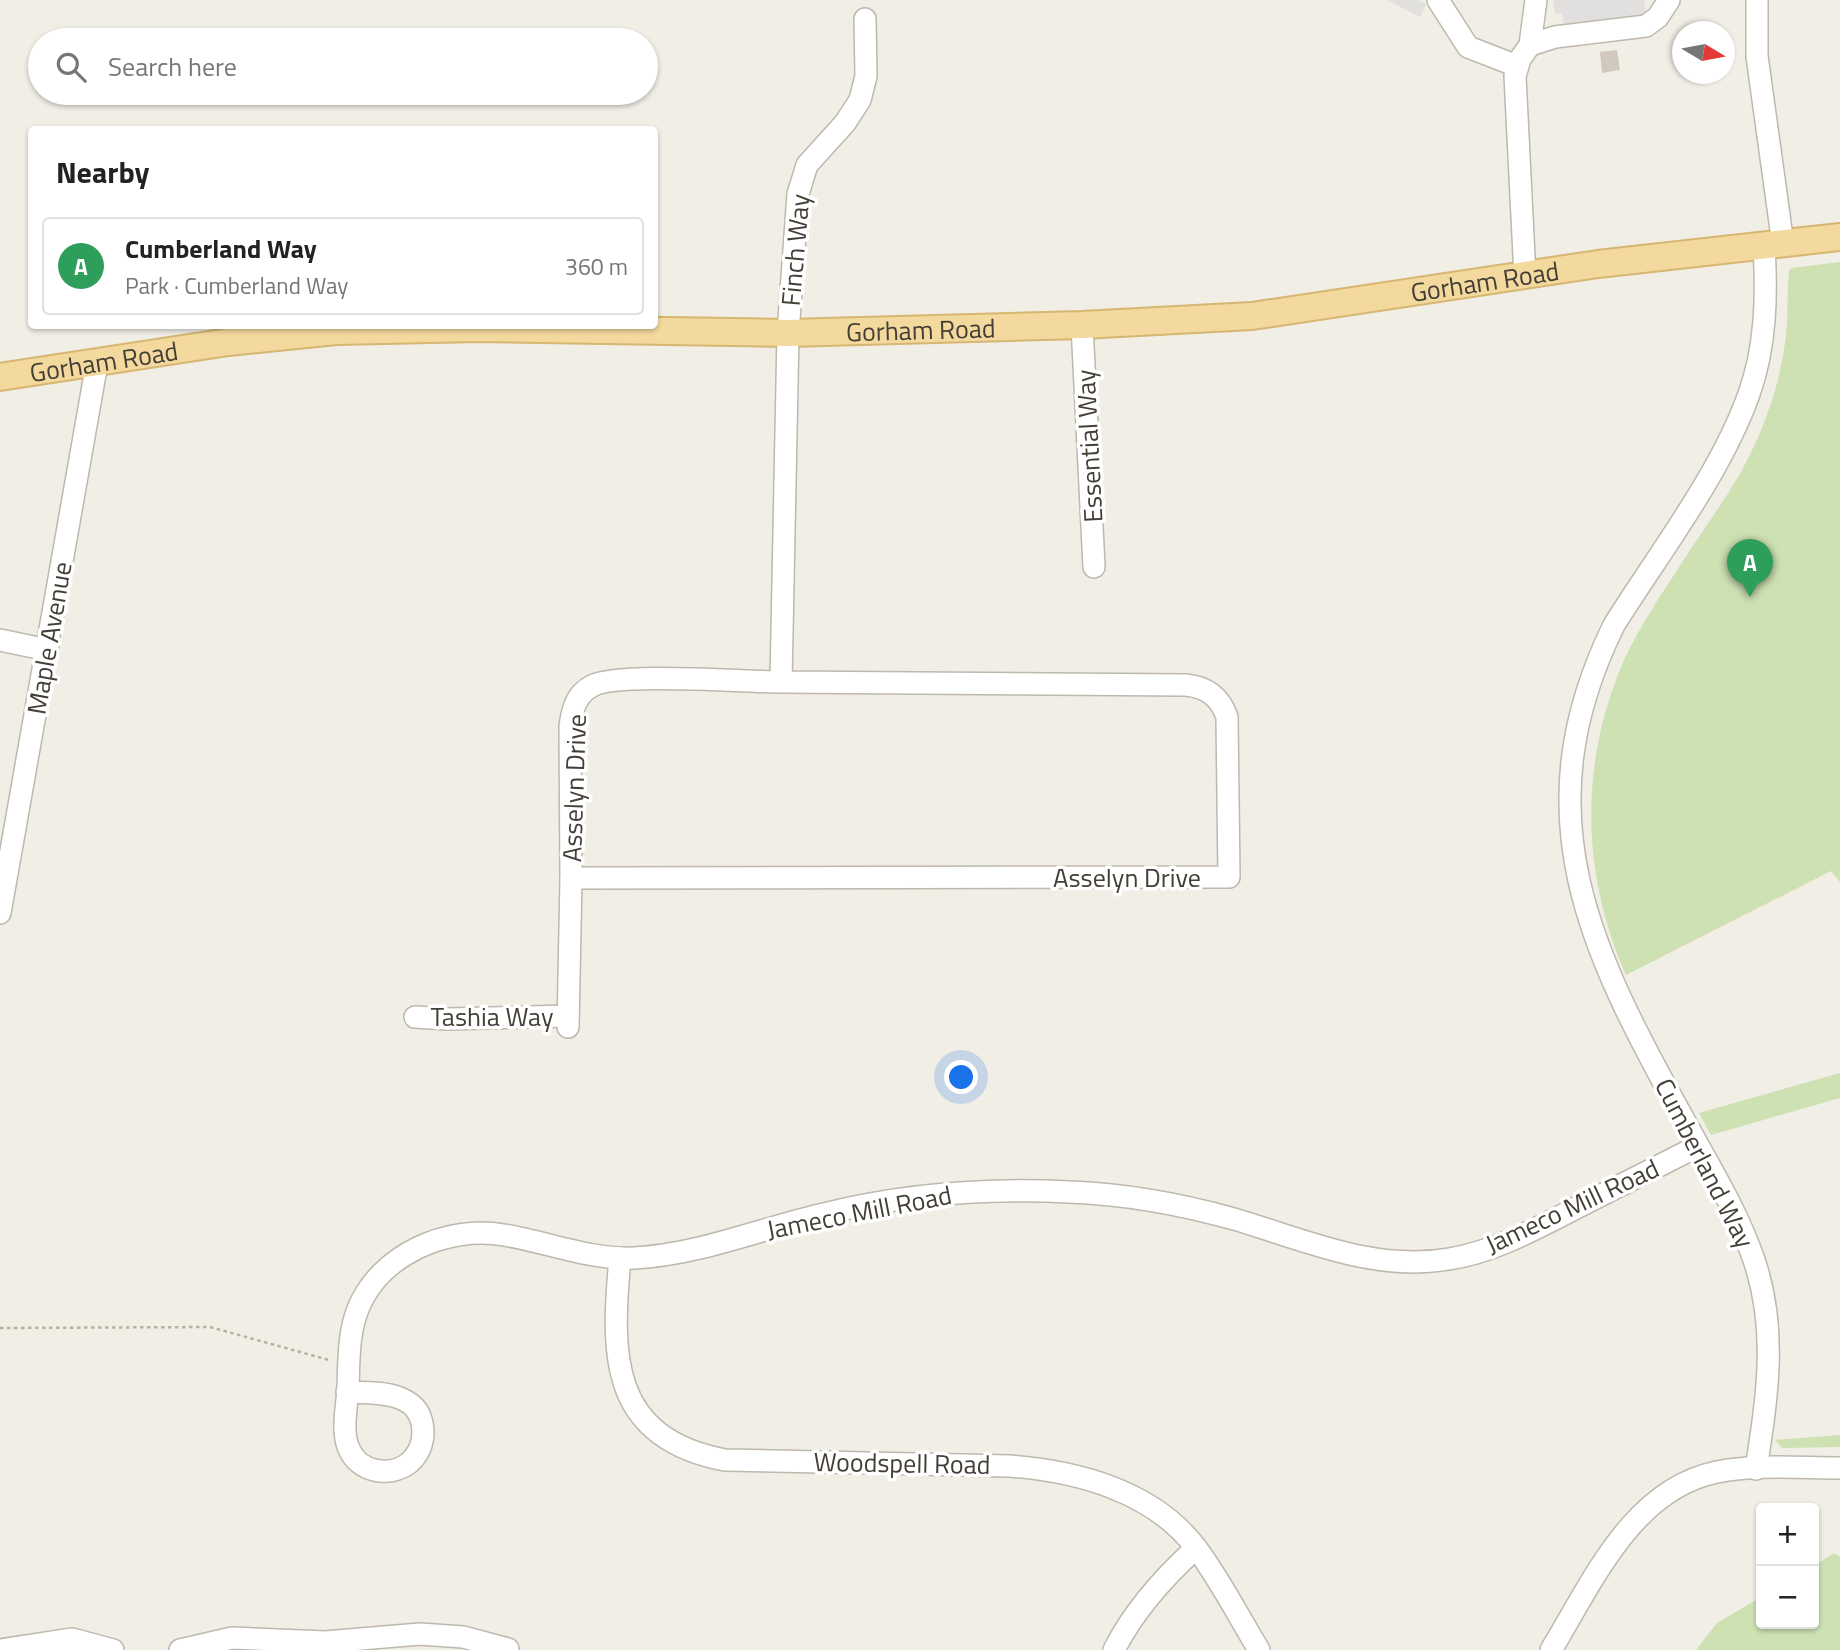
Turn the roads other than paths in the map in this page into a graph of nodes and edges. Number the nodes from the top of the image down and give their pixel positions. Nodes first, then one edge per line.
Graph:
1 (1438, 0) edge
2 (1536, 0) edge
3 (1669, 0) edge
4 (1757, 0) edge
5 (865, 19) dead end
6 (1530, 45) junction
7 (1517, 66) junction
8 (1840, 237) edge
9 (1774, 245) junction
10 (1525, 275) junction
11 (1082, 326) junction
12 (435, 329) edge
13 (540, 329) edge
14 (788, 333) junction
15 (97, 363) junction
16 (0, 377) edge
17 (1094, 567) dead end
18 (0, 640) edge
19 (48, 650) junction
20 (781, 682) junction
21 (571, 878) junction
22 (0, 913) edge
23 (415, 1017) dead end
24 (568, 1021) joint
25 (1698, 1146) junction
26 (620, 1258) junction
27 (347, 1392) dead end
28 (1840, 1468) edge
29 (1756, 1469) junction
30 (1196, 1548) junction
31 (508, 1649) edge
32 (0, 1650) edge
33 (113, 1650) edge
34 (180, 1650) edge
35 (1114, 1650) edge
36 (1259, 1650) edge
37 (1551, 1650) edge

1 - 7 street
2 - 6 street
3 - 6 street
4 - 9 street, Cumberland Way
5 - 14 street, Finch Way
6 - 7 street
7 - 10 street
8 - 9 main road, Gorham Road
9 - 10 main road, Gorham Road
9 - 25 street, Cumberland Way
10 - 11 main road, Gorham Road
11 - 14 main road, Gorham Road
11 - 17 street, Essential Way
12 - 15 main road, Gorham Road
13 - 14 main road, Gorham Road
14 - 20 street
15 - 16 main road, Gorham Road
15 - 19 street, Maple Avenue
18 - 19 street
19 - 22 street, Maple Avenue
20 - 21 street, Asselyn Drive
20 - 21 street, Asselyn Drive
21 - 24 street, Asselyn Drive
23 - 24 street, Tashia Way
25 - 26 street, Jameco Mill Road
25 - 29 street, Cumberland Way
26 - 27 street, Jameco Mill Road
26 - 30 street, Woodspell Road
28 - 29 street
29 - 37 street
30 - 35 street
30 - 36 street, Woodspell Road
31 - 34 street
32 - 33 street

